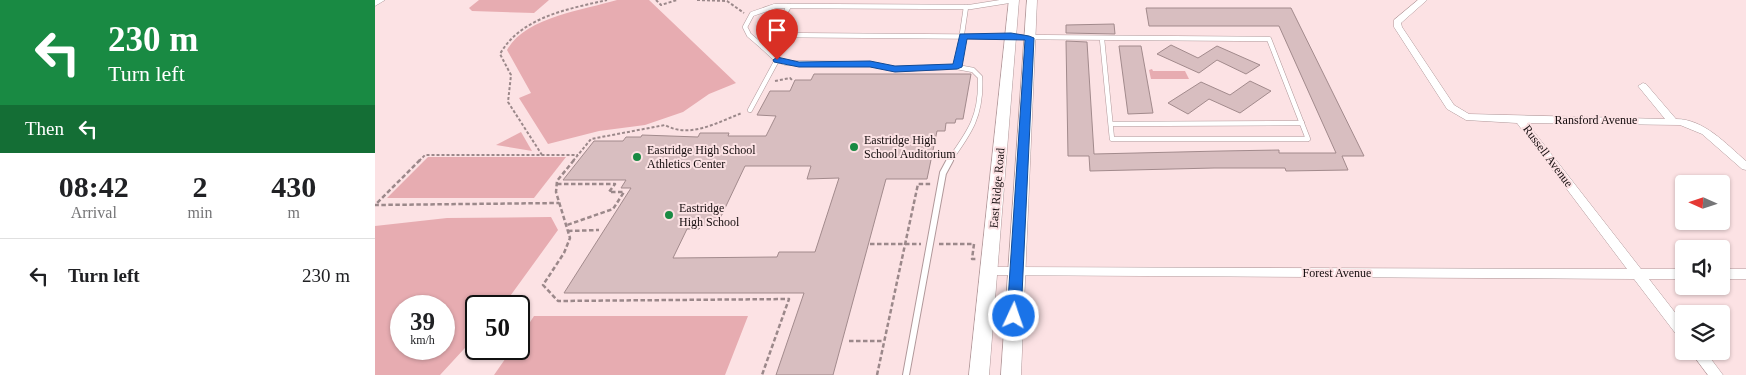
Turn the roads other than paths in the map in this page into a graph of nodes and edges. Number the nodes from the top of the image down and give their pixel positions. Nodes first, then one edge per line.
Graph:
1 (381, 0) edge
2 (1014, 0) edge
3 (1031, 0) edge
4 (1423, 0) edge
5 (375, 4) edge
6 (789, 6) junction
7 (966, 7) junction
8 (773, 35) junction
9 (963, 36) junction
10 (1011, 36) junction
11 (1029, 38) junction
12 (1102, 39) junction
13 (763, 47) junction
14 (777, 60) junction
15 (957, 67) junction
16 (1643, 86) dead end
17 (750, 110) road end
18 (1520, 120) junction
19 (1673, 122) junction
20 (1302, 123) junction
21 (1111, 124) junction
22 (1744, 163) edge
23 (989, 272) junction
24 (1017, 273) junction
25 (1637, 274) junction
26 (1675, 274) edge
27 (1730, 274) edge
28 (1746, 274) edge
29 (1675, 323) edge
30 (1704, 360) edge
31 (906, 375) edge
32 (979, 375) edge
33 (1011, 375) edge
34 (1716, 375) edge

1 - 5 street
2 - 7 lane
2 - 10 main road, East Ridge Road
3 - 11 main road, East Ridge Road
4 - 18 street, Russell Avenue
6 - 7 lane
6 - 8 lane
6 - 13 lane
7 - 9 lane
8 - 9 lane
8 - 13 lane
9 - 10 lane
9 - 15 lane
10 - 11 lane
10 - 23 main road, East Ridge Road
11 - 12 lane
11 - 24 main road, East Ridge Road
12 - 20 lane
12 - 21 lane
13 - 14 lane
14 - 15 lane
14 - 17 lane
15 - 31 lane
16 - 19 street
18 - 19 street, Ransford Avenue
18 - 25 street, Russell Avenue
19 - 22 street, Ransford Avenue
20 - 21 lane
20 - 21 lane
23 - 24 street, Forest Avenue
23 - 32 main road, East Ridge Road
24 - 25 street, Forest Avenue
24 - 33 main road, East Ridge Road
25 - 26 street, Forest Avenue
25 - 29 street, Russell Avenue
27 - 28 street
30 - 34 street

